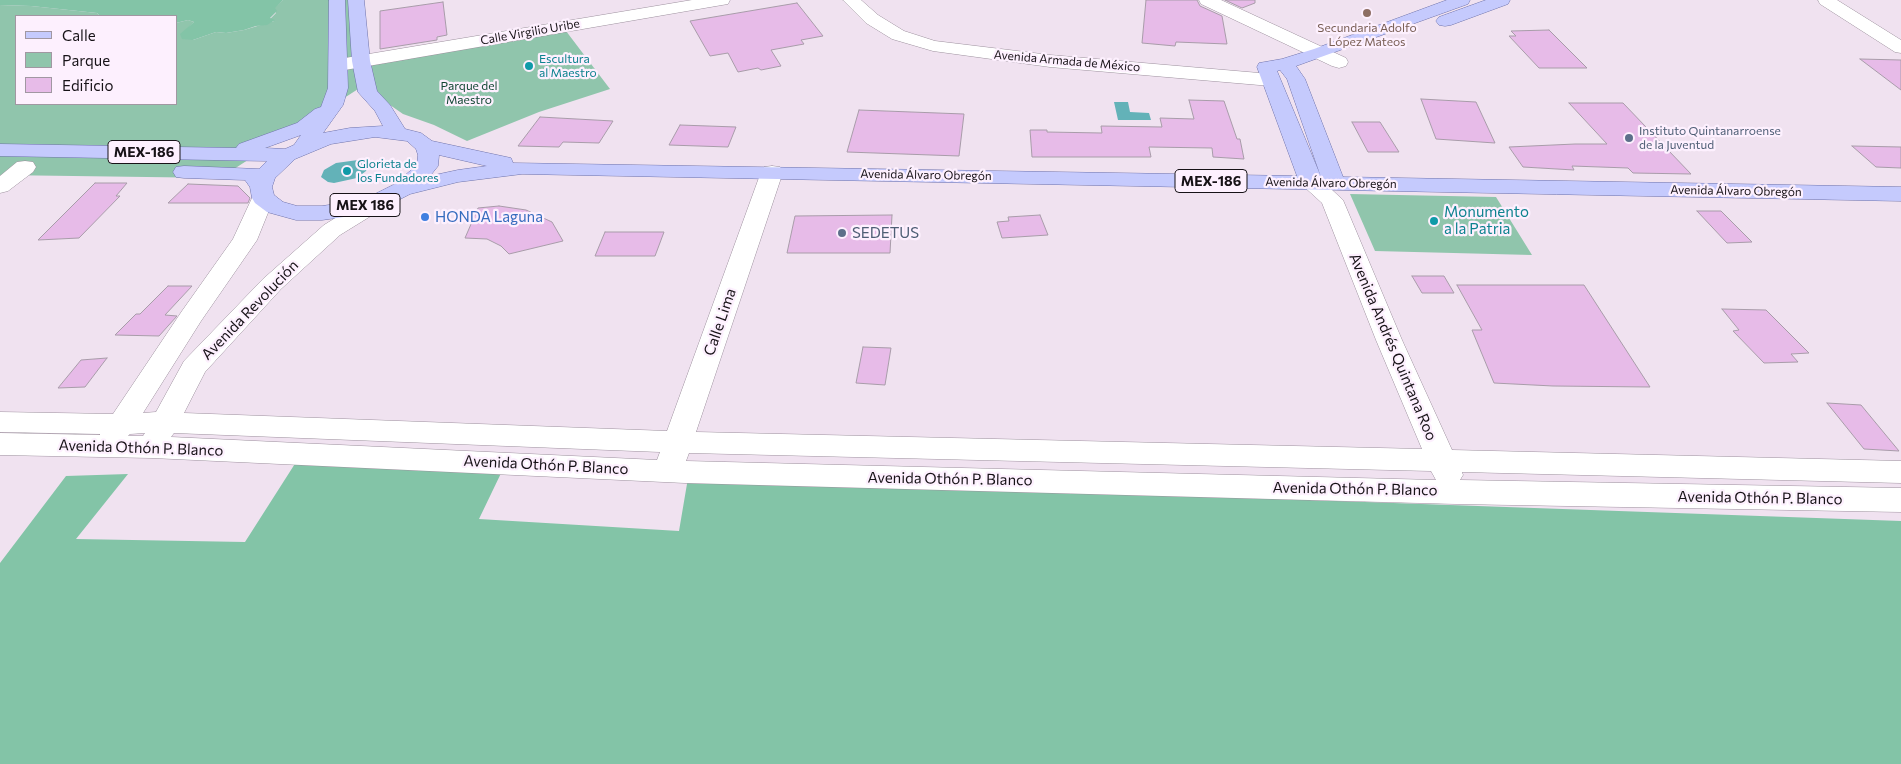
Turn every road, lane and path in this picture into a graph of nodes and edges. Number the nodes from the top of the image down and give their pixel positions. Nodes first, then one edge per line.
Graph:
1 (356, 0) edge
2 (722, 0) edge
3 (851, 0) edge
4 (873, 0) edge
5 (1207, 0) edge
6 (1462, 0) edge
7 (1502, 0) edge
8 (1826, 0) edge
9 (337, 2) edge
10 (1901, 48) edge
11 (1320, 53) junction
12 (361, 61) junction
13 (1338, 62) junction
14 (339, 65) junction
15 (1291, 71) junction
16 (1268, 74) junction
17 (333, 105) junction
18 (397, 133) junction
19 (426, 146) junction
20 (295, 152) junction
21 (223, 154) junction
22 (522, 168) junction
23 (5, 172) edge
24 (772, 172) junction
25 (1311, 183) junction
26 (403, 189) junction
27 (262, 192) junction
28 (1333, 192) junction
29 (1901, 194) edge
30 (379, 201) junction
31 (0, 422) edge
32 (158, 434) junction
33 (114, 435) junction
34 (678, 442) junction
35 (0, 444) edge
36 (1441, 461) junction
37 (668, 471) junction
38 (1901, 472) edge
39 (1456, 492) junction
40 (1901, 500) edge

1 - 9 street
1 - 12 main road
2 - 12 street, Calle Virgilio Uribe
3 - 16 street, Avenida Armada de México
4 - 16 street, Avenida Armada de México
5 - 11 street
6 - 11 main road
7 - 13 main road
8 - 10 street
9 - 14 main road
11 - 13 street
11 - 15 main road
12 - 14 street, Calle Virgilio Uribe
12 - 18 main road
13 - 15 main road
14 - 17 main road
15 - 16 main road, Avenida Armada de México
15 - 28 main road, Avenida Andrés Quintana Roo
16 - 25 main road, Avenida Andrés Quintana Roo
17 - 20 main road
17 - 21 main road
18 - 19 main road, Avenida Álvaro Obregón
18 - 20 main road, Avenida Álvaro Obregón
19 - 22 main road, Avenida Álvaro Obregón / MEX-186
19 - 26 main road, Avenida Álvaro Obregón / MEX 186
20 - 21 main road, Avenida Álvaro Obregón / MEX-186
20 - 27 main road, Avenida Álvaro Obregón
21 - 23 main road, Avenida Álvaro Obregón / MEX-186
22 - 24 main road, Avenida Álvaro Obregón / MEX-186
22 - 26 main road, Avenida Álvaro Obregón / MEX-186
23 - 27 main road, Avenida Álvaro Obregón / MEX-186
24 - 25 main road, Avenida Álvaro Obregón / MEX-186
24 - 34 street, Calle Lima
25 - 28 street, Avenida Andrés Quintana Roo
26 - 30 main road, Avenida Álvaro Obregón / MEX 186
27 - 30 main road, Avenida Álvaro Obregón / MEX 186
27 - 33 street
28 - 29 main road, Avenida Álvaro Obregón
28 - 36 street, Avenida Andrés Quintana Roo
30 - 32 street, Avenida Revolución
31 - 33 street, Avenida Othón P. Blanco
32 - 33 street, Avenida Othón P. Blanco
32 - 34 street, Avenida Othón P. Blanco
32 - 37 street, Avenida Othón P. Blanco
33 - 35 street, Avenida Othón P. Blanco
34 - 36 street, Avenida Othón P. Blanco
34 - 37 street, Calle Lima
36 - 38 street, Avenida Othón P. Blanco
36 - 39 street, Avenida Andrés Quintana Roo
37 - 39 street, Avenida Othón P. Blanco
39 - 40 street, Avenida Othón P. Blanco

